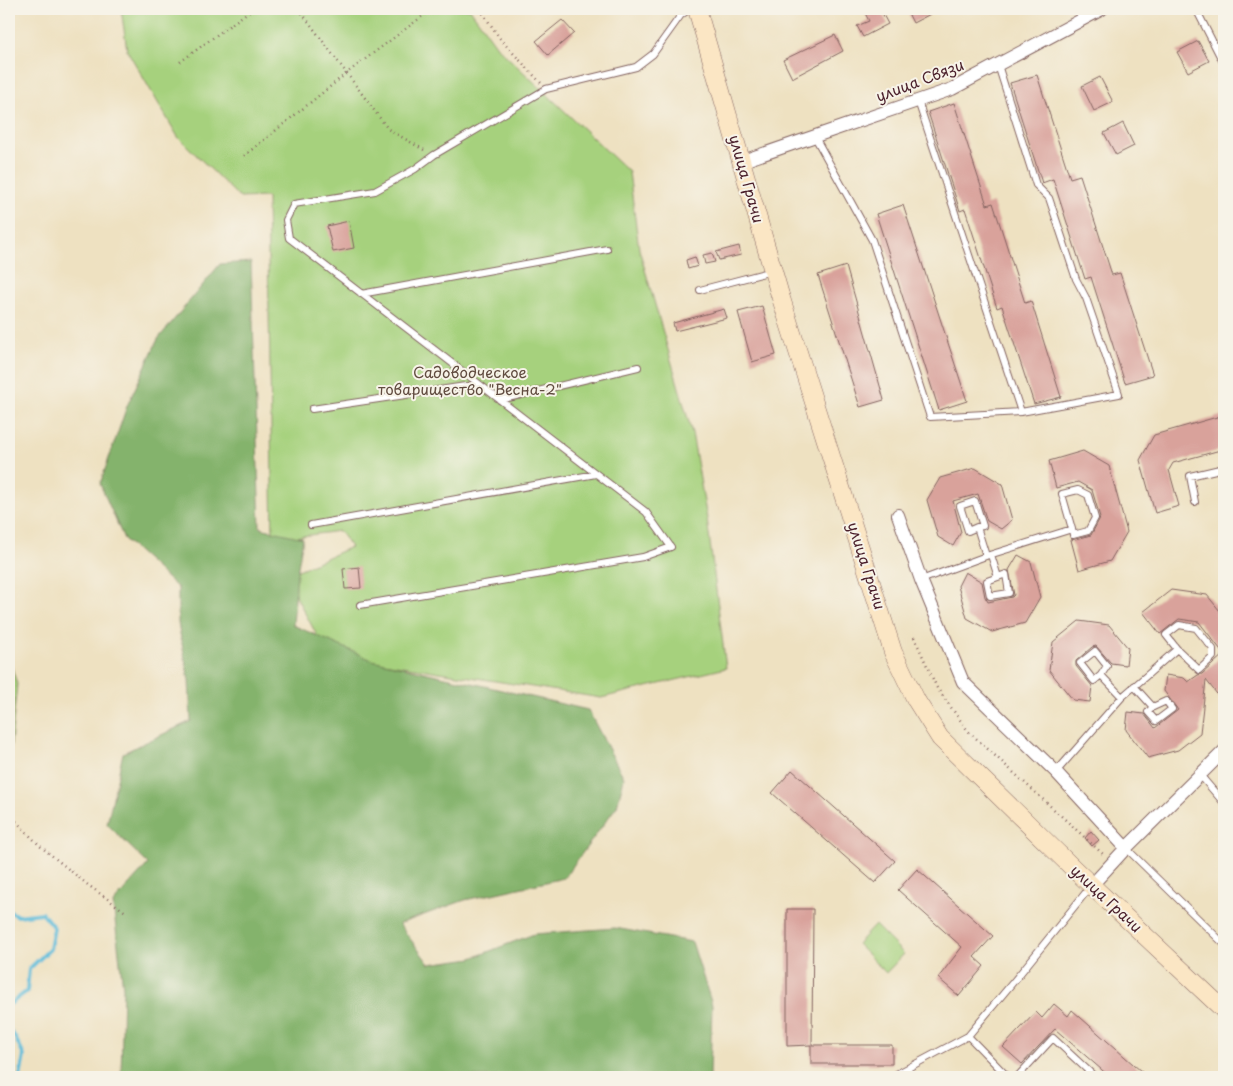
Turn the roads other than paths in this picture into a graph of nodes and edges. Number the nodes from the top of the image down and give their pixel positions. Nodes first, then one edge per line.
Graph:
1 (690, 9) edge
2 (697, 9) edge
3 (1102, 9) edge
4 (1196, 9) edge
5 (1224, 64) edge
6 (998, 65) junction
7 (918, 101) junction
8 (814, 137) junction
9 (740, 162) junction
10 (607, 249) dead end
11 (773, 271) junction
12 (700, 290) dead end
13 (362, 294) junction
14 (638, 367) dead end
15 (479, 384) junction
16 (500, 400) junction
17 (312, 409) dead end
18 (1021, 412) junction
19 (1224, 468) edge
20 (596, 474) junction
21 (1195, 502) dead end
22 (898, 515) dead end
23 (311, 525) dead end
24 (977, 527) junction
25 (1072, 529) junction
26 (988, 555) junction
27 (998, 577) dead end
28 (921, 580) junction
29 (360, 605) dead end
30 (1176, 649) junction
31 (1101, 675) junction
32 (1134, 686) junction
33 (1122, 697) junction
34 (1153, 707) dead end
35 (1219, 759) edge
36 (1056, 772) junction
37 (1200, 775) junction
38 (1224, 803) edge
39 (1126, 848) junction
40 (1092, 885) junction
41 (1224, 944) edge
42 (1224, 1010) edge
43 (968, 1036) junction
44 (891, 1077) edge
45 (1008, 1077) edge
46 (1016, 1077) edge
47 (1095, 1077) edge

1 - 13 lane
2 - 9 street, улица Грачи
3 - 6 street, улица Связи
4 - 5 lane
6 - 7 street, улица Связи
6 - 18 lane
7 - 8 street, улица Связи
7 - 18 lane
8 - 9 street, улица Связи
8 - 18 lane
9 - 11 street, улица Грачи
10 - 13 lane
11 - 12 lane
11 - 40 street, улица Грачи
13 - 15 lane
14 - 16 lane
15 - 16 lane
15 - 17 lane
16 - 20 lane
19 - 21 lane
20 - 23 lane
20 - 29 lane
22 - 28 street
24 - 24 lane
24 - 26 lane
25 - 25 lane
25 - 26 lane
26 - 27 lane
26 - 28 lane
28 - 36 street
30 - 30 lane
30 - 32 lane
31 - 31 lane
31 - 33 lane
32 - 33 lane
32 - 34 lane
33 - 36 lane
35 - 37 street
36 - 39 street
37 - 38 lane
37 - 39 street
39 - 40 street
39 - 41 lane
40 - 42 street, улица Грачи
40 - 43 lane
43 - 44 lane
43 - 45 lane
46 - 47 lane

